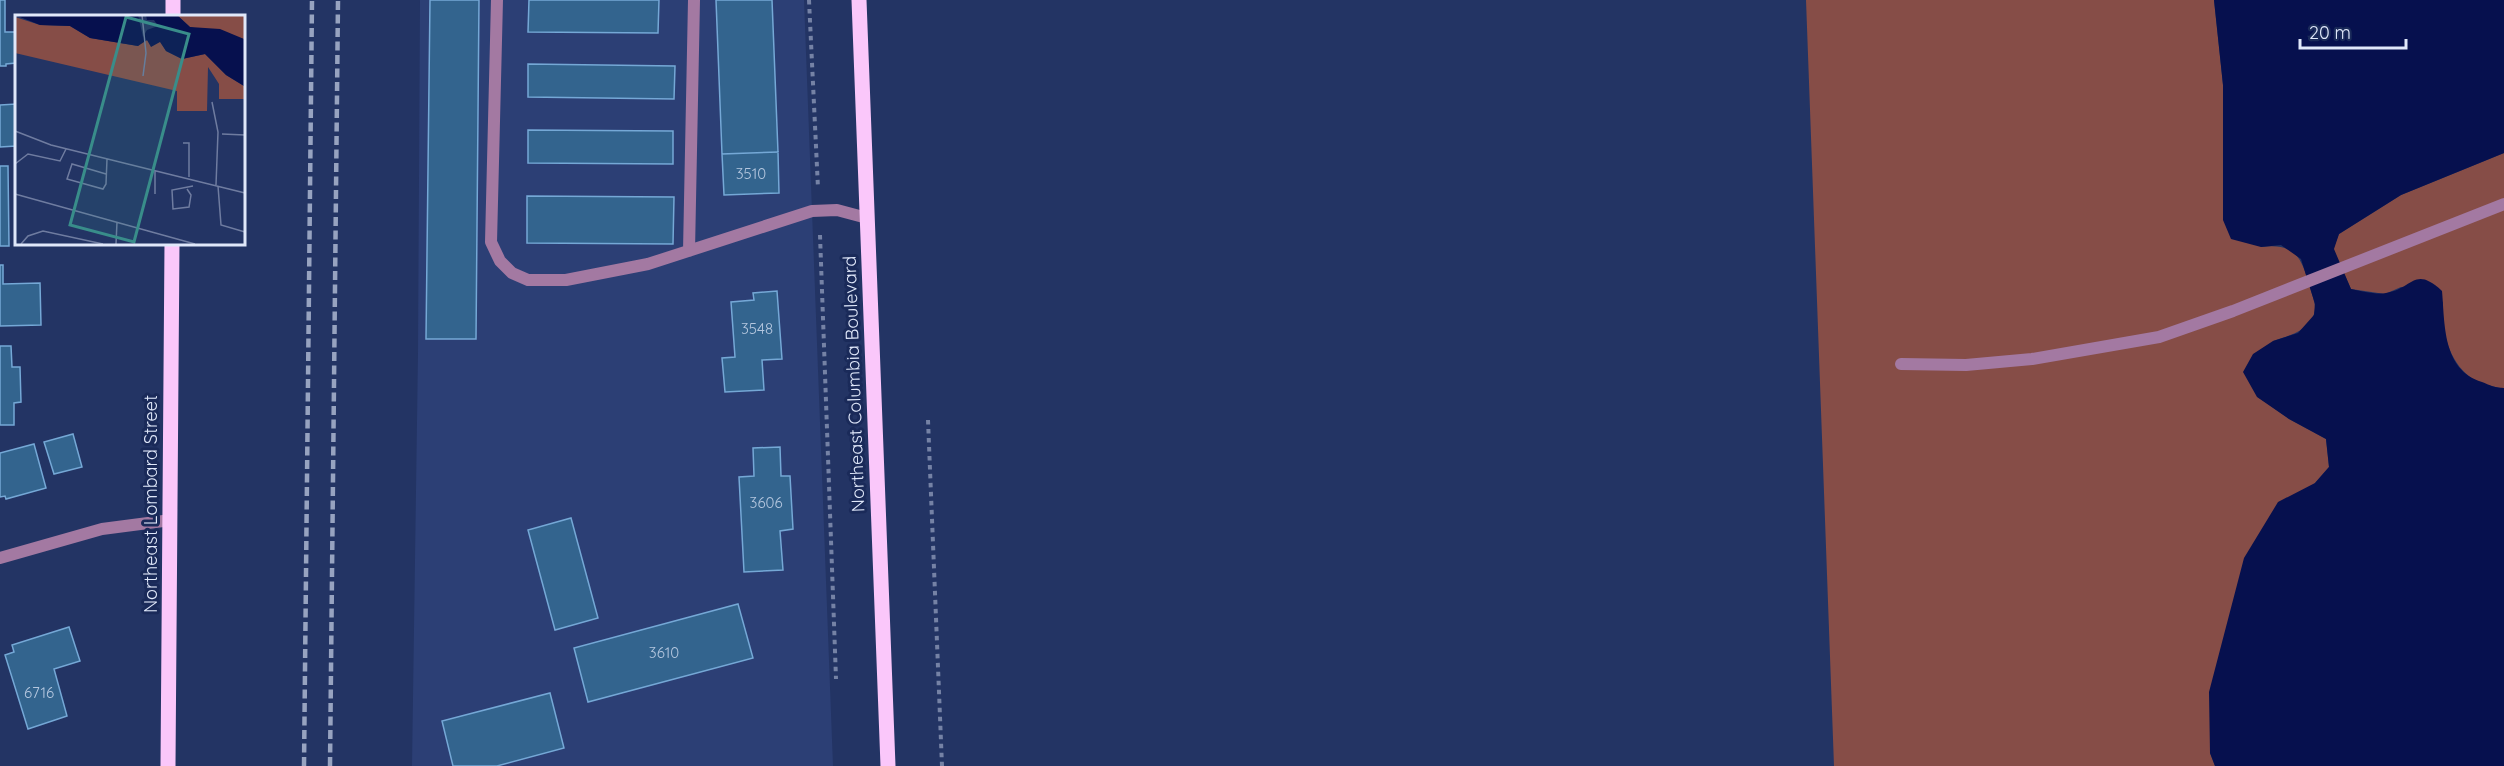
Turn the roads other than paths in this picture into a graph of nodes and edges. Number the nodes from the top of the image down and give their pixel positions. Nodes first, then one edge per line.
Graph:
1 (497, 0) edge
2 (694, 0) edge
3 (859, 0) edge
4 (2504, 204) edge
5 (867, 218) junction
6 (172, 244) edge
7 (689, 251) junction
8 (1901, 364) dead end
9 (171, 520) junction
10 (0, 558) edge
11 (168, 766) edge
12 (888, 766) edge

1 - 7 street
2 - 7 street
3 - 5 main road, Northeast Columbia Boulevard
4 - 8 street
5 - 7 street
5 - 12 main road, Northeast Columbia Boulevard
6 - 9 main road, Northeast Lombard Street
9 - 10 street
9 - 11 main road, Northeast Lombard Street

